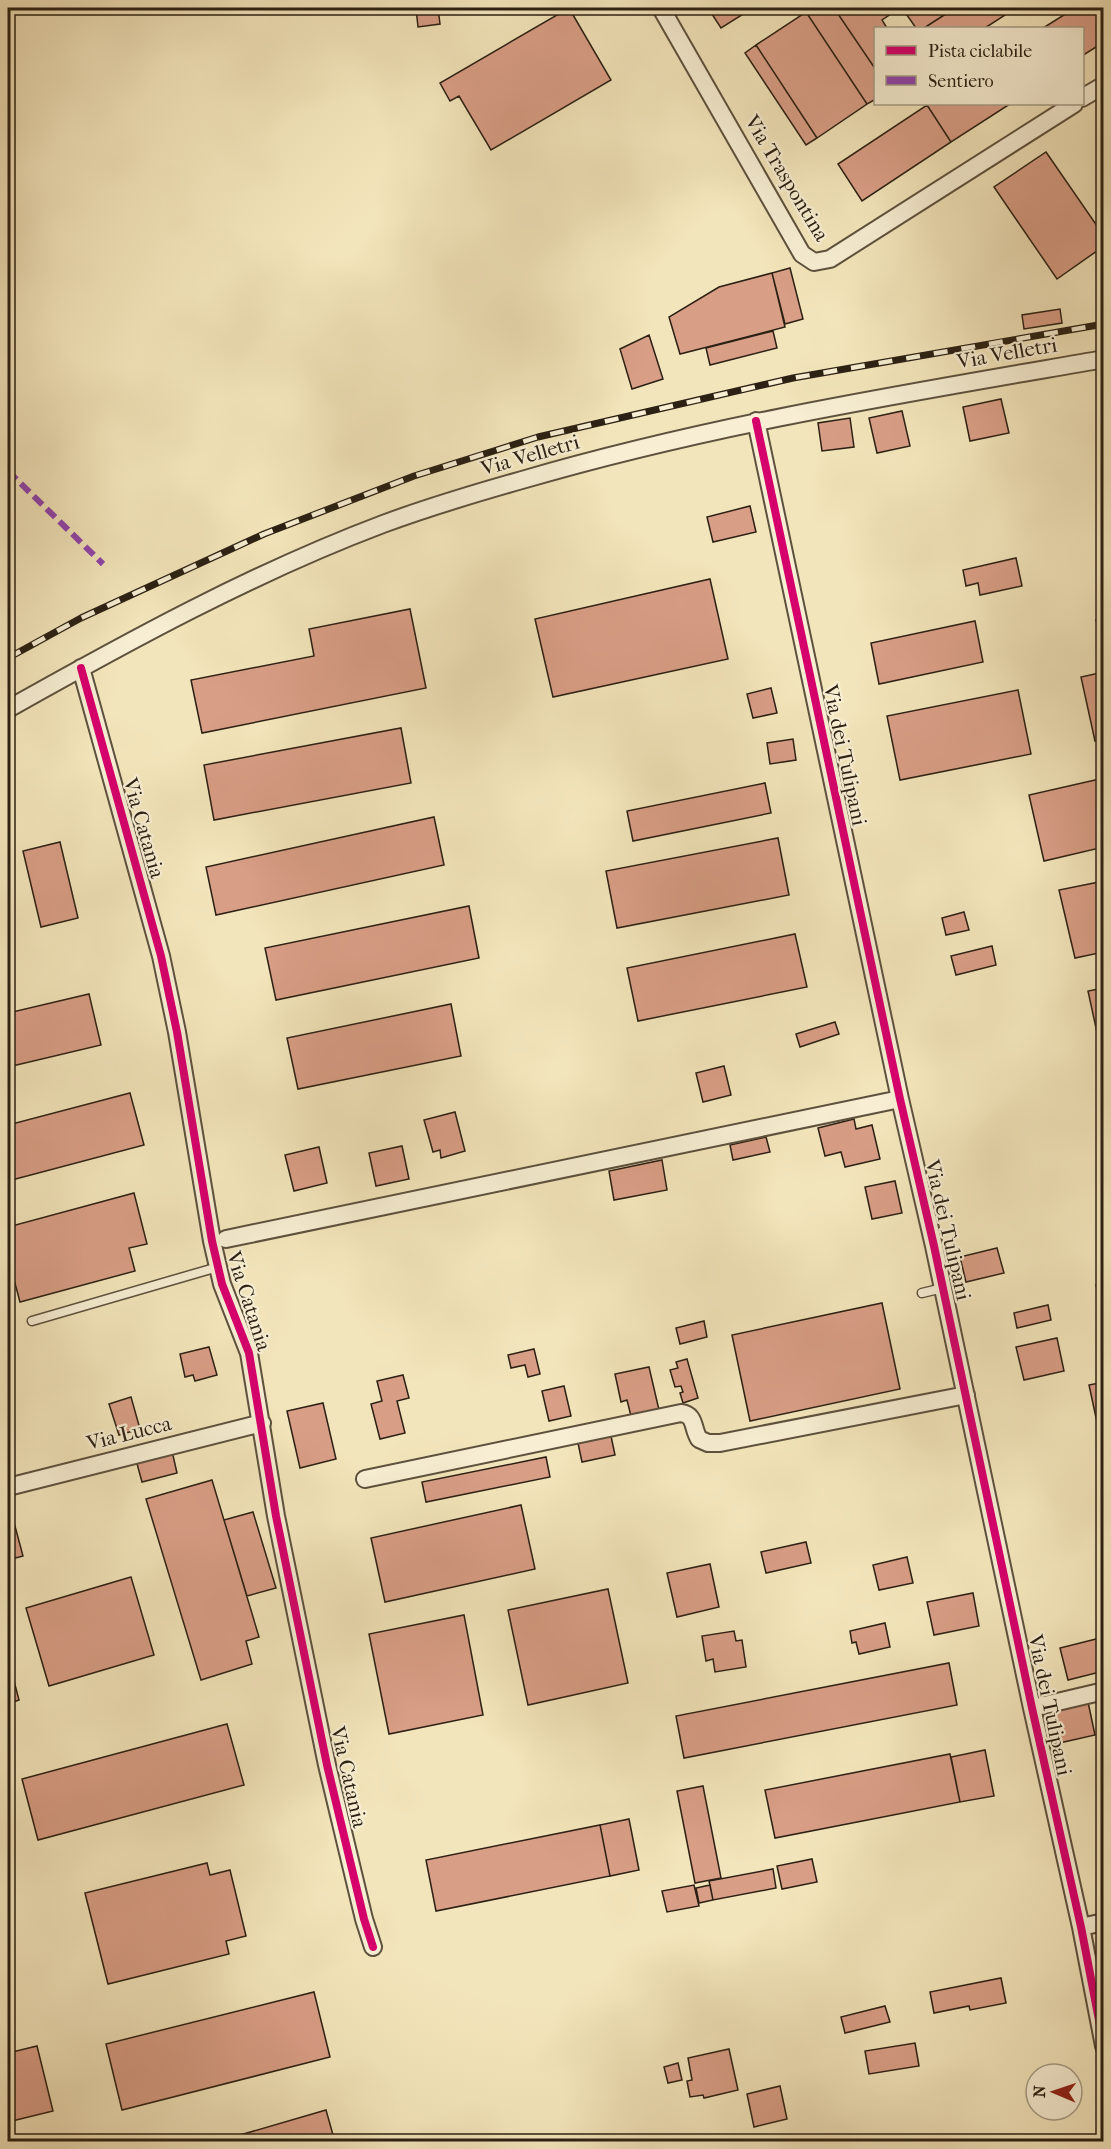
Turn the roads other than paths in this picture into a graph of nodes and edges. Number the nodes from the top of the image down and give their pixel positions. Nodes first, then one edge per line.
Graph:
1 (661, 8) edge
2 (1104, 85) edge
3 (1084, 97) edge
4 (1072, 105) edge
5 (1104, 359) edge
6 (756, 421) junction
7 (81, 668) junction
8 (8, 710) edge
9 (900, 1099) junction
10 (226, 1239) dead end
11 (218, 1268) junction
12 (943, 1288) junction
13 (922, 1293) dead end
14 (32, 1321) dead end
15 (966, 1395) junction
16 (261, 1423) junction
17 (365, 1479) dead end
18 (8, 1487) edge
19 (1104, 1691) edge
20 (1032, 1708) junction
21 (1104, 1922) edge
22 (1081, 1927) junction
23 (374, 1947) dead end
24 (1104, 2046) edge

1 - 4 street, Via Traspontina
2 - 3 street
5 - 6 street, Via Velletri
6 - 7 street, Via Velletri
6 - 9 street, Via dei Tulipani
7 - 8 street, Via Velletri
7 - 11 street, Via Catania
9 - 10 street
9 - 12 street, Via dei Tulipani
11 - 14 lane
11 - 16 street, Via Catania
12 - 13 lane
12 - 15 street, Via dei Tulipani
15 - 17 street
15 - 20 street, Via dei Tulipani
16 - 18 street, Via Lucca
16 - 23 street, Via Catania
19 - 20 street
20 - 22 street, Via dei Tulipani
21 - 22 street
22 - 24 street, Via dei Tulipani

